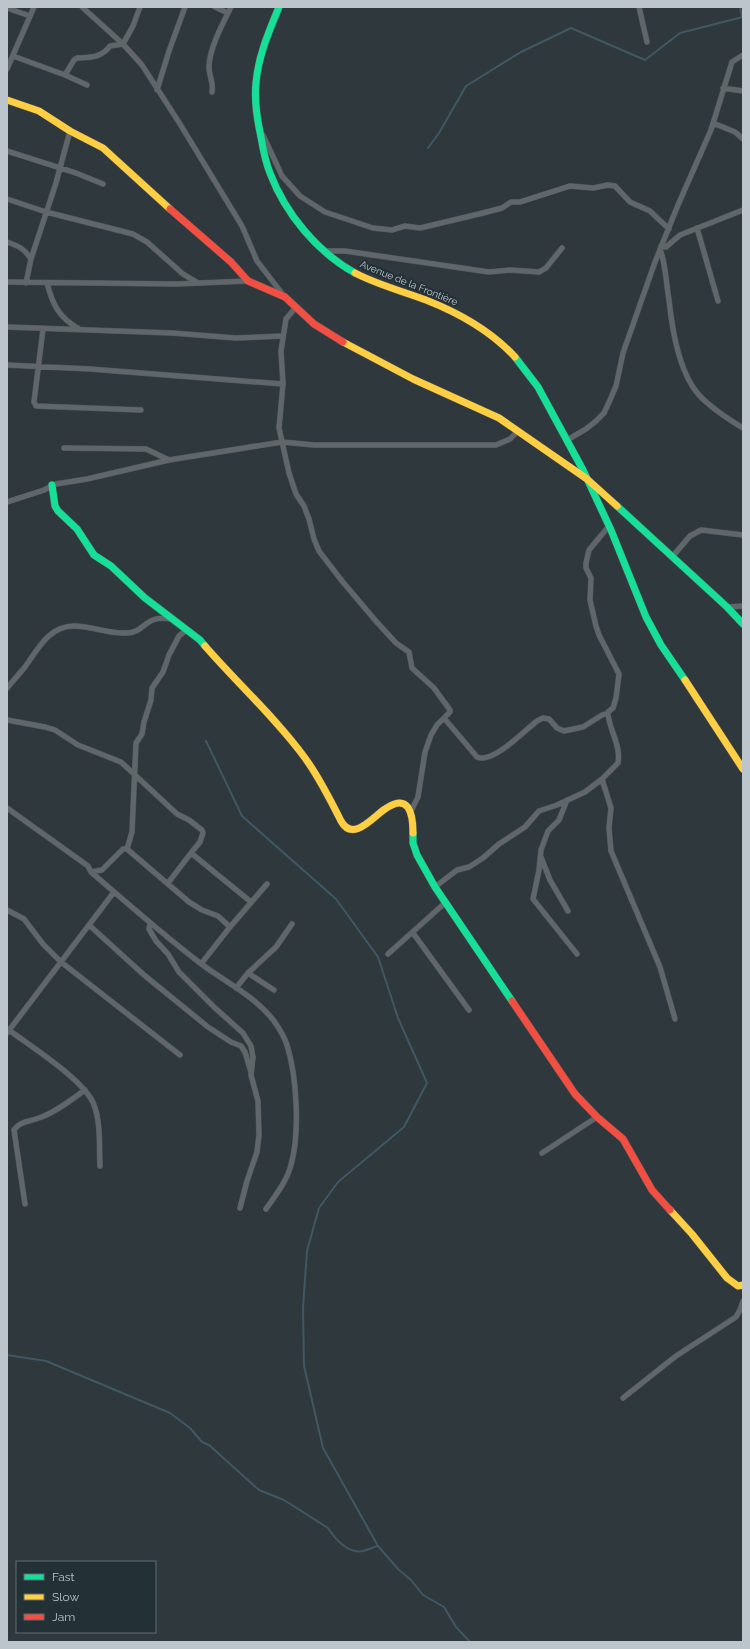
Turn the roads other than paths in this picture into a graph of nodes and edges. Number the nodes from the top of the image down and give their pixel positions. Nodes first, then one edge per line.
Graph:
1 (34, 7) edge
2 (82, 7) edge
3 (140, 7) edge
4 (185, 7) edge
5 (215, 7) edge
6 (231, 7) edge
7 (279, 7) edge
8 (639, 7) edge
9 (7, 8) edge
10 (88, 9) edge
11 (228, 13) junction
12 (30, 16) junction
13 (647, 42) dead end
14 (123, 44) junction
15 (743, 55) edge
16 (13, 56) junction
17 (7, 69) edge
18 (65, 75) junction
19 (87, 85) dead end
20 (723, 88) junction
21 (157, 90) junction
22 (743, 91) edge
23 (212, 92) dead end
24 (7, 100) edge
25 (258, 123) junction
26 (714, 123) junction
27 (70, 131) junction
28 (743, 139) edge
29 (7, 151) edge
30 (61, 168) junction
31 (103, 184) dead end
32 (7, 199) edge
33 (743, 210) edge
34 (46, 212) junction
35 (697, 228) junction
36 (669, 229) junction
37 (7, 242) edge
38 (562, 248) dead end
39 (661, 248) junction
40 (325, 251) junction
41 (31, 258) junction
42 (248, 281) junction
43 (7, 282) edge
44 (26, 283) junction
45 (47, 283) junction
46 (200, 284) junction
47 (285, 297) junction
48 (718, 300) dead end
49 (296, 307) junction
50 (7, 328) edge
51 (43, 329) junction
52 (80, 330) junction
53 (283, 336) junction
54 (7, 365) edge
55 (39, 366) junction
56 (283, 384) junction
57 (141, 410) dead end
58 (743, 428) edge
59 (518, 431) junction
60 (567, 440) junction
61 (282, 442) junction
62 (64, 448) dead end
63 (169, 460) junction
64 (587, 479) junction
65 (52, 485) junction
66 (7, 502) edge
67 (609, 526) junction
68 (743, 535) edge
69 (672, 557) junction
70 (743, 606) edge
71 (727, 607) junction
72 (170, 619) junction
73 (743, 624) edge
74 (188, 630) junction
75 (7, 688) edge
76 (608, 713) junction
77 (444, 718) junction
78 (7, 720) edge
79 (743, 769) edge
80 (135, 776) junction
81 (602, 779) junction
82 (567, 800) junction
83 (7, 808) edge
84 (411, 811) junction
85 (127, 849) junction
86 (191, 853) junction
87 (540, 856) junction
88 (91, 872) junction
89 (168, 883) junction
90 (267, 884) dead end
91 (434, 888) junction
92 (114, 892) junction
93 (251, 902) junction
94 (446, 902) junction
95 (7, 910) edge
96 (568, 911) dead end
97 (150, 924) junction
98 (292, 924) dead end
99 (89, 925) junction
100 (230, 927) junction
101 (413, 933) junction
102 (388, 954) dead end
103 (578, 954) dead end
104 (61, 962) junction
105 (202, 964) junction
106 (248, 973) junction
107 (236, 988) junction
108 (274, 990) dead end
109 (470, 1010) dead end
110 (675, 1019) dead end
111 (8, 1032) edge
112 (180, 1055) dead end
113 (252, 1075) junction
114 (86, 1090) junction
115 (597, 1117) junction
116 (542, 1153) dead end
117 (100, 1166) dead end
118 (25, 1204) dead end
119 (240, 1208) dead end
120 (266, 1210) dead end
121 (743, 1285) edge
122 (743, 1302) edge
123 (623, 1398) dead end

1 - 12 street
2 - 10 street
3 - 14 street
4 - 21 street
5 - 11 street
6 - 11 street
7 - 25 street, Avenue de la Frontière
8 - 13 street
9 - 12 street
10 - 14 street
11 - 23 street
12 - 16 street
14 - 18 street
14 - 21 street
15 - 20 street
16 - 17 street
16 - 18 street
18 - 19 street
20 - 22 street
20 - 26 street
21 - 47 street
24 - 27 street
25 - 36 street
25 - 40 street, Avenue de la Frontière
26 - 28 street
26 - 36 street
27 - 30 street
27 - 42 street
29 - 30 street
30 - 31 street
30 - 34 street
32 - 34 street
33 - 35 street
34 - 41 street
34 - 46 street
35 - 39 street
35 - 48 street
36 - 39 street
37 - 41 street
38 - 40 street
39 - 58 street
39 - 60 street
40 - 60 street, Avenue de la Frontière
41 - 44 street
42 - 46 street
42 - 47 street
43 - 44 street
44 - 45 street
45 - 46 street
45 - 52 street
47 - 49 street
49 - 53 street
49 - 59 street
50 - 51 street
51 - 52 street
51 - 55 street
52 - 53 street
53 - 56 street
54 - 55 street
55 - 56 street
55 - 57 street
56 - 61 street
59 - 61 street
59 - 64 street
60 - 64 street, Avenue de la Frontière
61 - 63 street
61 - 77 street
62 - 63 street
63 - 65 street
64 - 67 street, Avenue de la Frontière
64 - 69 street
65 - 66 street
65 - 72 street
67 - 76 street
67 - 79 street, Avenue de la Frontière
68 - 69 street
69 - 71 street
70 - 71 street
71 - 73 street
72 - 74 street
72 - 75 street
74 - 80 street
74 - 84 street
76 - 77 street
76 - 81 street
77 - 84 street
78 - 80 street
80 - 85 street
80 - 86 street
81 - 82 street
81 - 110 street
82 - 87 street
82 - 91 street
83 - 88 street
84 - 91 street
85 - 88 street
85 - 89 street
86 - 89 street
86 - 93 street
87 - 96 street
87 - 103 street
88 - 92 street
89 - 100 street
90 - 93 street
91 - 94 street
92 - 97 street
92 - 99 street
93 - 100 street
94 - 101 street
94 - 115 street
95 - 104 street
97 - 105 street
97 - 113 street
98 - 106 street
99 - 104 street
99 - 113 street
100 - 105 street
101 - 102 street
101 - 109 street
104 - 111 street
104 - 112 street
105 - 107 street
106 - 107 street
106 - 108 street
107 - 120 street
111 - 114 street
113 - 119 street
114 - 117 street
114 - 118 street
115 - 116 street
115 - 121 street
122 - 123 street

